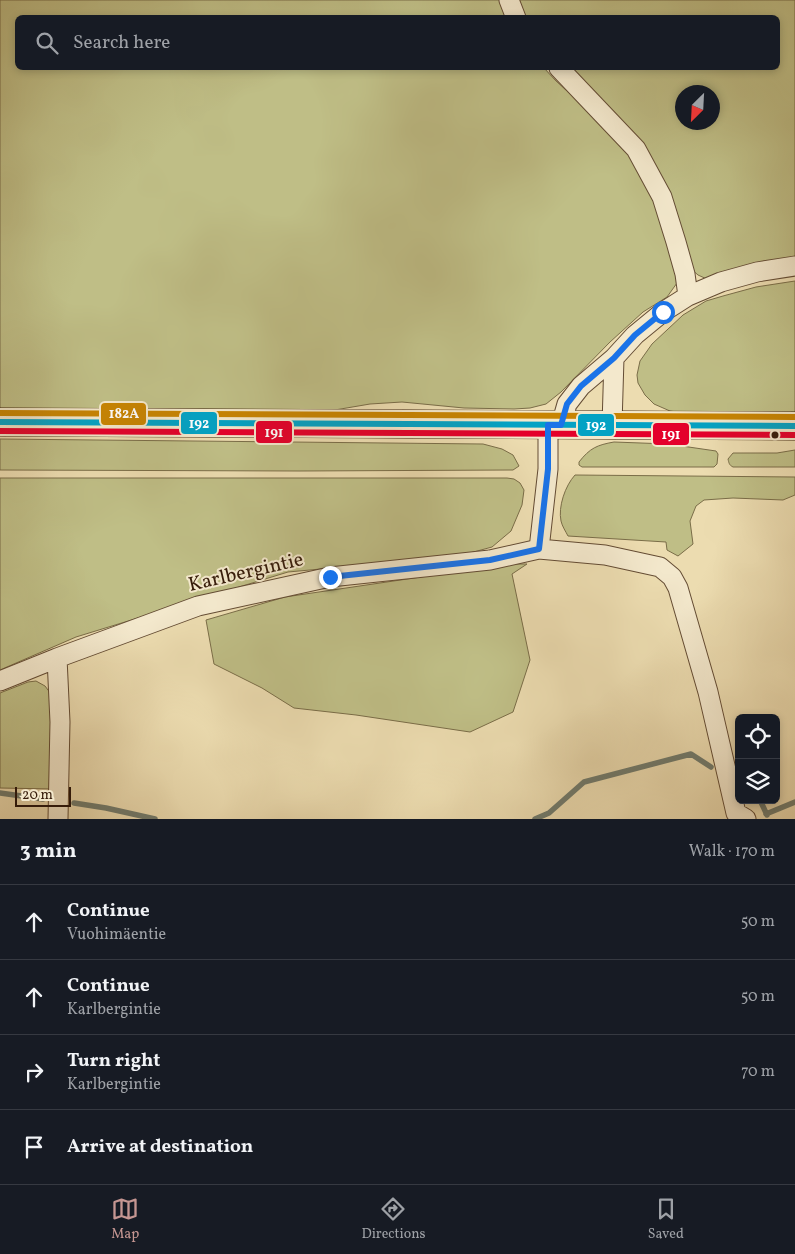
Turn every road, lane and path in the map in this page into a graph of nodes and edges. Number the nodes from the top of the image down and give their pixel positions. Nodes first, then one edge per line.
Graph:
1 (509, 0) edge
2 (515, 15) edge
3 (561, 70) edge
4 (795, 266) edge
5 (688, 296) junction
6 (614, 358) junction
7 (0, 422) edge
8 (555, 425) junction
9 (612, 425) junction
10 (795, 426) edge
11 (539, 549) junction
12 (57, 658) junction
13 (0, 681) edge
14 (737, 817) edge
15 (58, 819) edge

1 - 2 street
3 - 5 street
4 - 5 street
5 - 6 street
6 - 8 street
6 - 9 street
7 - 8 main road
8 - 9 main road
8 - 11 street
9 - 10 main road
11 - 12 street, Karlbergintie
11 - 14 street, Karlbergintie
12 - 13 street, Karlbergintie
12 - 15 street

